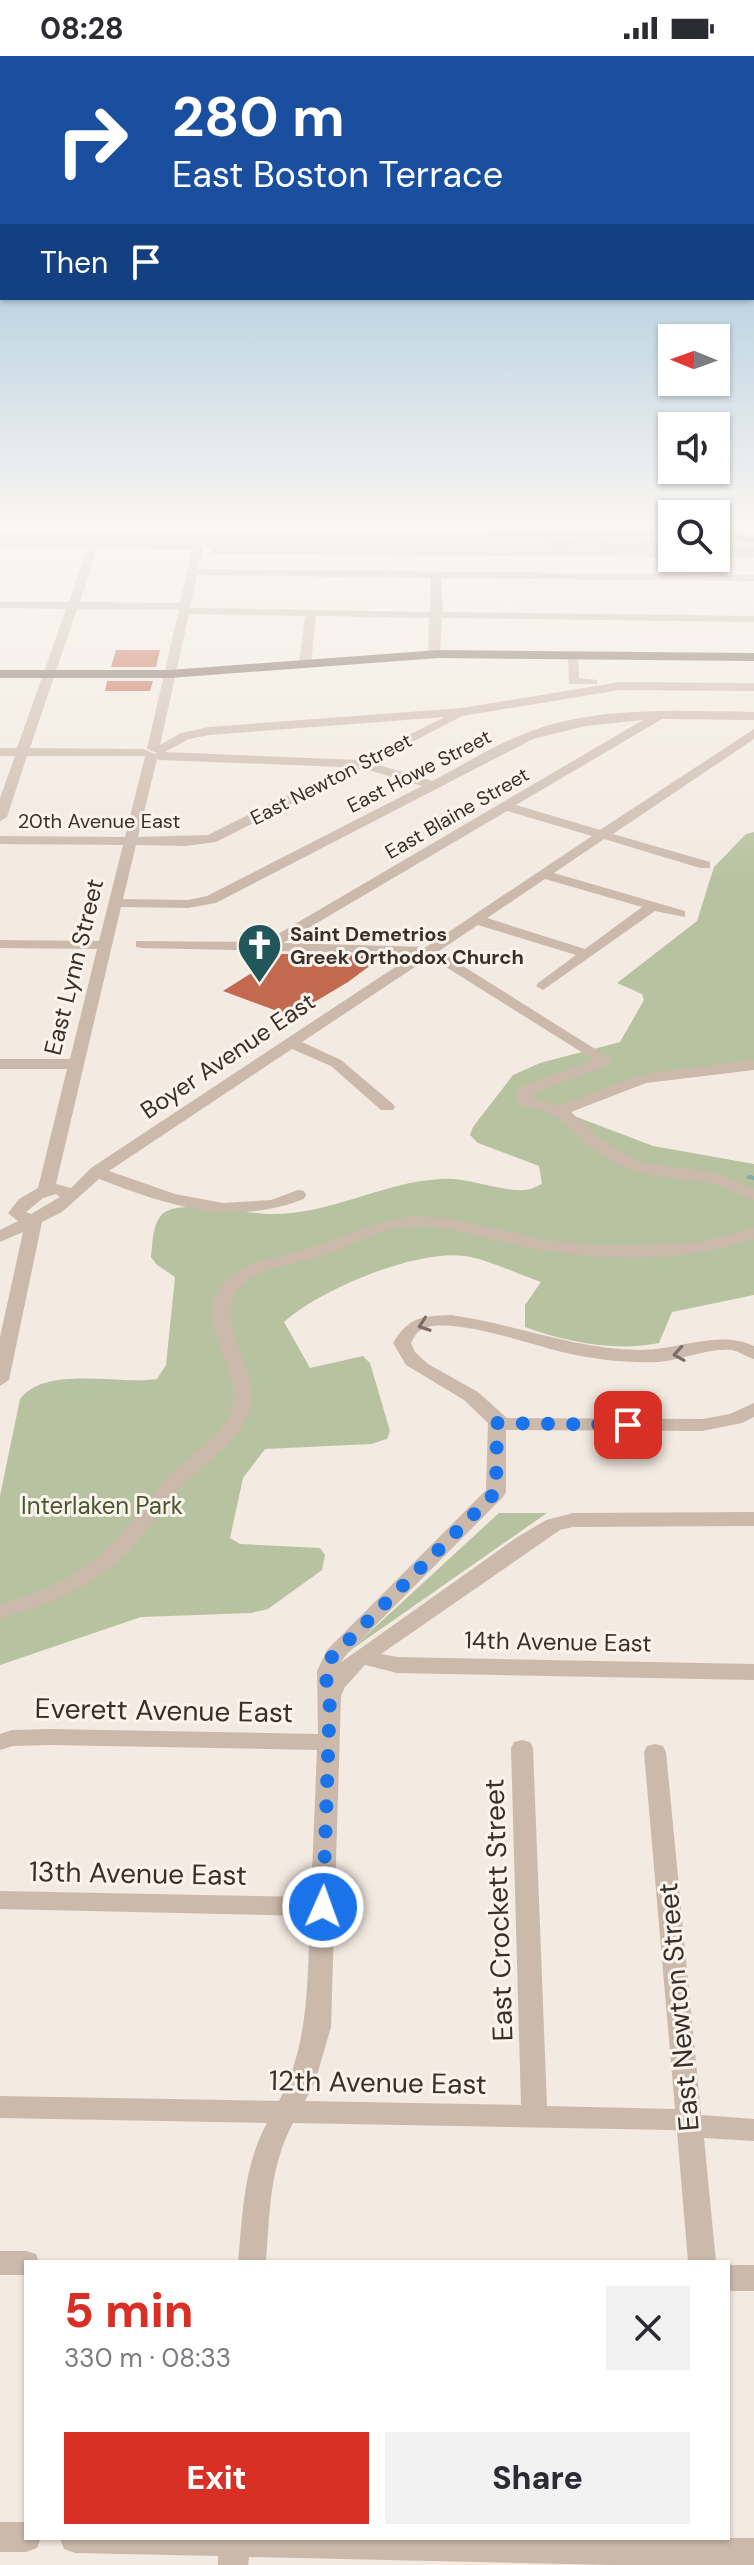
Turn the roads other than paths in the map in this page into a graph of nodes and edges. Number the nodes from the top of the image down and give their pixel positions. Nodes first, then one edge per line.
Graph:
1 (59, 647) edge
2 (177, 647) edge
3 (307, 647) edge
4 (434, 647) edge
5 (434, 654) junction
6 (572, 655) junction
7 (754, 657) edge
8 (305, 664) junction
9 (0, 674) edge
10 (50, 674) junction
11 (170, 674) junction
12 (620, 686) junction
13 (754, 687) edge
14 (462, 712) junction
15 (661, 715) junction
16 (754, 716) edge
17 (754, 733) edge
18 (0, 752) edge
19 (22, 752) junction
20 (153, 753) junction
21 (361, 764) junction
22 (434, 786) junction
23 (508, 807) junction
24 (0, 817) edge
25 (600, 835) junction
26 (0, 840) edge
27 (129, 841) junction
28 (198, 841) joint
29 (705, 865) dead end
30 (542, 874) junction
31 (115, 903) junction
32 (653, 906) junction
33 (680, 914) dead end
34 (474, 919) junction
35 (0, 944) edge
36 (141, 944) dead end
37 (104, 945) junction
38 (274, 946) junction
39 (428, 951) junction
40 (587, 954) junction
41 (543, 986) dead end
42 (292, 1043) junction
43 (0, 1064) edge
44 (75, 1064) junction
45 (754, 1065) edge
46 (387, 1107) dead end
47 (560, 1111) junction
48 (97, 1172) junction
49 (47, 1189) junction
50 (298, 1195) dead end
51 (754, 1195) edge
52 (68, 1197) junction
53 (0, 1207) edge
54 (26, 1214) junction
55 (0, 1230) edge
56 (754, 1233) edge
57 (0, 1237) edge
58 (0, 1244) edge
59 (26, 1264) junction
60 (754, 1353) edge
61 (0, 1376) edge
62 (754, 1409) edge
63 (497, 1423) junction
64 (754, 1519) edge
65 (0, 1611) edge
66 (361, 1657) junction
67 (754, 1672) edge
68 (330, 1696) junction
69 (0, 1742) edge
70 (328, 1742) junction
71 (522, 1748) dead end
72 (655, 1752) dead end
73 (0, 1900) edge
74 (323, 1907) junction
75 (0, 2107) edge
76 (286, 2112) junction
77 (534, 2117) junction
78 (689, 2125) junction
79 (754, 2130) edge
80 (252, 2260) edge
81 (702, 2260) edge
82 (0, 2263) edge
83 (24, 2263) edge
84 (730, 2278) edge
85 (754, 2278) edge
86 (0, 2537) edge
87 (24, 2537) edge
88 (107, 2540) edge
89 (234, 2548) edge
90 (735, 2552) edge

1 - 10 street
2 - 11 street, East Lynn Street
3 - 8 street
4 - 5 street
5 - 6 main road
5 - 8 main road
6 - 7 main road
6 - 12 street
8 - 11 main road
9 - 10 main road
10 - 11 main road
10 - 19 street
11 - 20 street, East Lynn Street
12 - 13 street
12 - 14 street
14 - 20 street
14 - 21 street, East Newton Street
15 - 16 street, East Howe Street
15 - 22 street, East Howe Street
15 - 23 street, East Blaine Street
17 - 25 street, Boyer Avenue East
18 - 19 street
19 - 20 street
19 - 24 street
20 - 21 street
20 - 27 street, East Lynn Street
21 - 22 street
21 - 28 street, East Newton Street
22 - 31 street, East Howe Street
23 - 25 street
23 - 38 street, East Blaine Street
25 - 29 street
25 - 30 street, Boyer Avenue East
26 - 27 street, 20th Avenue East
27 - 28 street, 20th Avenue East
27 - 31 street, East Lynn Street
30 - 32 street
30 - 34 street, Boyer Avenue East
31 - 37 street, East Lynn Street
32 - 33 street
32 - 40 street
34 - 39 street, Boyer Avenue East
34 - 40 street
35 - 37 street
36 - 38 street
37 - 44 street, East Lynn Street
38 - 39 street
39 - 42 street, Boyer Avenue East
39 - 47 street
40 - 41 street
42 - 46 street
42 - 48 street, Boyer Avenue East
43 - 44 street
44 - 49 street, East Lynn Street
45 - 47 street
47 - 51 street
48 - 49 street, Boyer Avenue East
48 - 50 street
48 - 52 street, Boyer Avenue East
49 - 52 street
49 - 54 street, Boyer Avenue East
52 - 54 street, Boyer Avenue East
53 - 54 street
54 - 55 street
54 - 57 street
54 - 59 street
56 - 65 street
58 - 59 street
59 - 61 street
60 -> 63 street
62 - 63 street
63 - 68 street
64 - 66 street
66 - 67 street, 14th Avenue East
66 - 68 street
68 - 70 street
69 - 70 street, Everett Avenue East
70 - 74 street
71 - 77 street, East Crockett Street
72 - 78 street, East Newton Street
73 - 74 street, 13th Avenue East
74 - 76 street
75 - 76 street, 12th Avenue East
76 - 77 street, 12th Avenue East
76 - 80 street
77 - 78 street, 12th Avenue East
78 - 79 street, 12th Avenue East
78 - 81 street, East Newton Street
82 - 83 street
84 - 85 street
86 - 87 street
88 - 89 street
89 - 90 street

